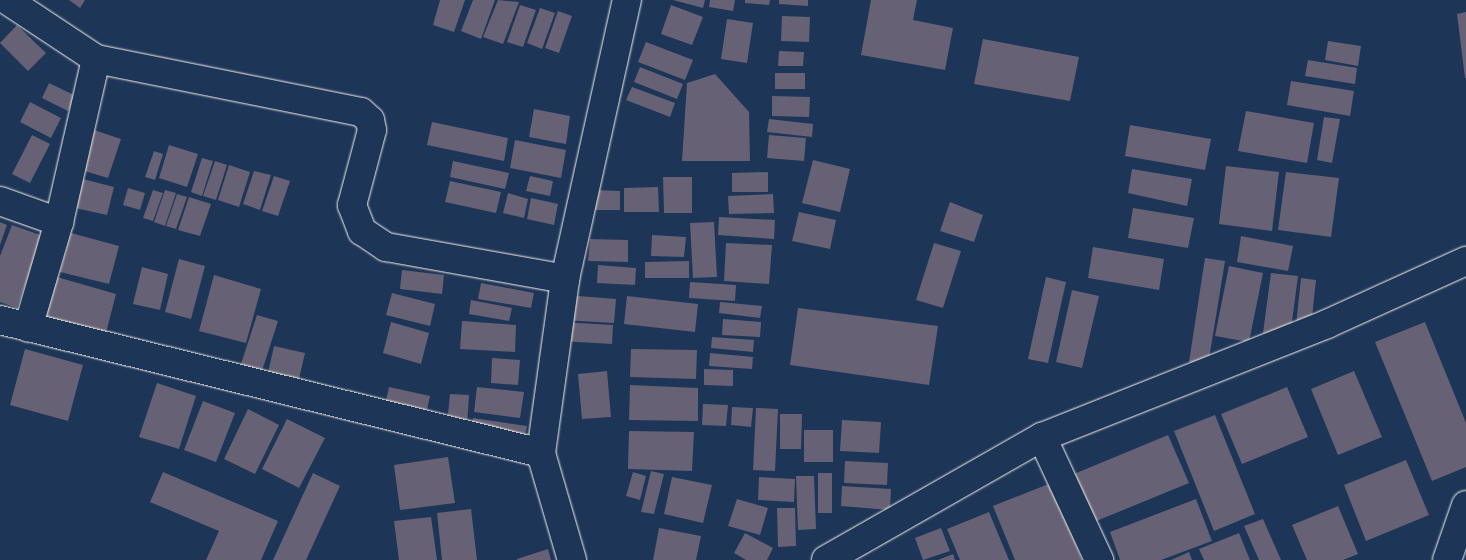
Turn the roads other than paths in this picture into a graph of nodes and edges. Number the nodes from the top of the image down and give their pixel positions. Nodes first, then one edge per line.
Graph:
1 (7, 0) edge
2 (627, 0) edge
3 (96, 59) junction
4 (0, 201) edge
5 (59, 222) junction
6 (1466, 261) edge
7 (565, 279) junction
8 (0, 320) edge
9 (28, 328) junction
10 (1042, 437) junction
11 (542, 452) junction
12 (1465, 510) edge
13 (572, 560) edge
14 (826, 560) edge
15 (1099, 560) edge
16 (1447, 560) edge

1 - 3 street
2 - 7 street
3 - 5 street
3 - 7 street
4 - 5 street
5 - 9 street
6 - 10 street
7 - 11 street
8 - 9 street
9 - 11 street
10 - 14 street
10 - 15 street
11 - 13 street
12 - 16 street

